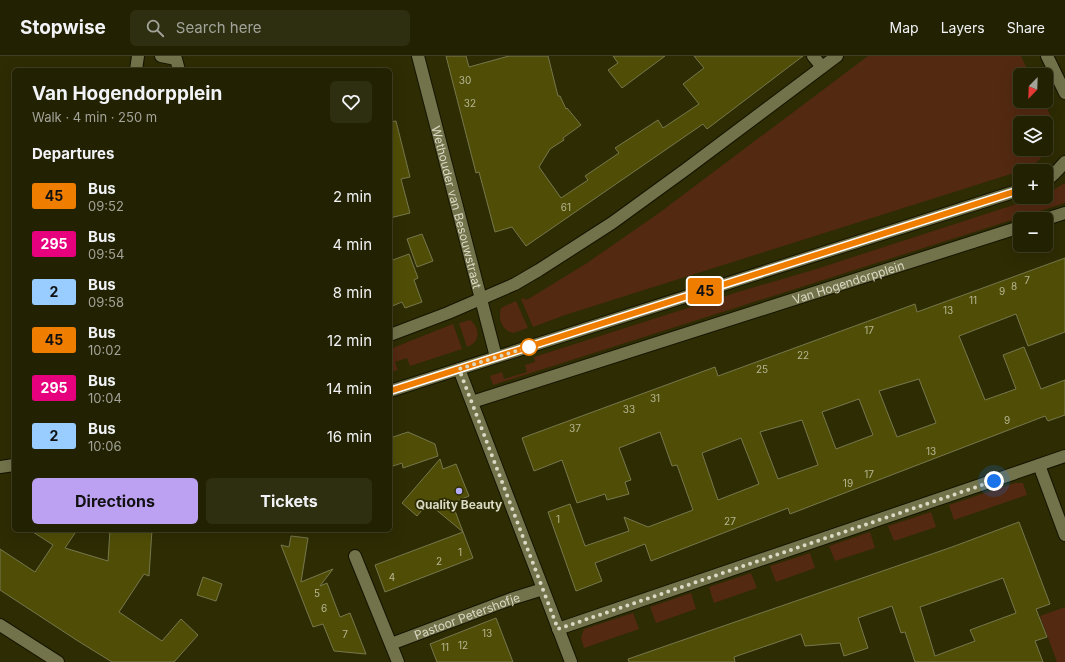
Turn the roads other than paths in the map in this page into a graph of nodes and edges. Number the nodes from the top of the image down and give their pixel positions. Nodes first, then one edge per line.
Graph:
1 (138, 56) edge
2 (161, 56) edge
3 (418, 56) edge
4 (813, 56) edge
5 (838, 56) edge
6 (1047, 56) edge
7 (822, 67) junction
8 (136, 68) edge
9 (178, 68) edge
10 (1065, 93) edge
11 (1065, 162) edge
12 (1053, 175) edge
13 (1013, 192) edge
14 (1065, 213) edge
15 (1053, 217) edge
16 (1013, 229) edge
17 (480, 299) junction
18 (392, 334) edge
19 (496, 358) junction
20 (459, 369) junction
21 (392, 390) edge
22 (472, 402) junction
23 (1065, 456) edge
24 (12, 464) edge
25 (1039, 465) junction
26 (0, 467) edge
27 (1065, 535) edge
28 (355, 556) dead end
29 (543, 589) junction
30 (0, 625) edge
31 (558, 629) junction
32 (391, 644) junction
33 (58, 662) edge
34 (398, 662) edge
35 (571, 662) edge

1 - 8 street
2 - 9 street
3 - 17 street, Wethouder van Besouwstraat
4 - 7 street
5 - 7 street
6 - 10 street
7 - 17 street
11 - 12 street
13 - 19 street
14 - 15 street
16 - 22 street, Van Hogendorpplein
17 - 18 street
17 - 19 street, Wethouder van Besouwstraat
19 - 20 street
20 - 21 street
20 - 22 street
22 - 29 street
23 - 25 street
24 - 26 street
25 - 27 street
25 - 31 street
28 - 32 street
29 - 31 street
29 - 32 street, Pastoor Petershofje
30 - 33 street
31 - 35 street
32 - 34 street

